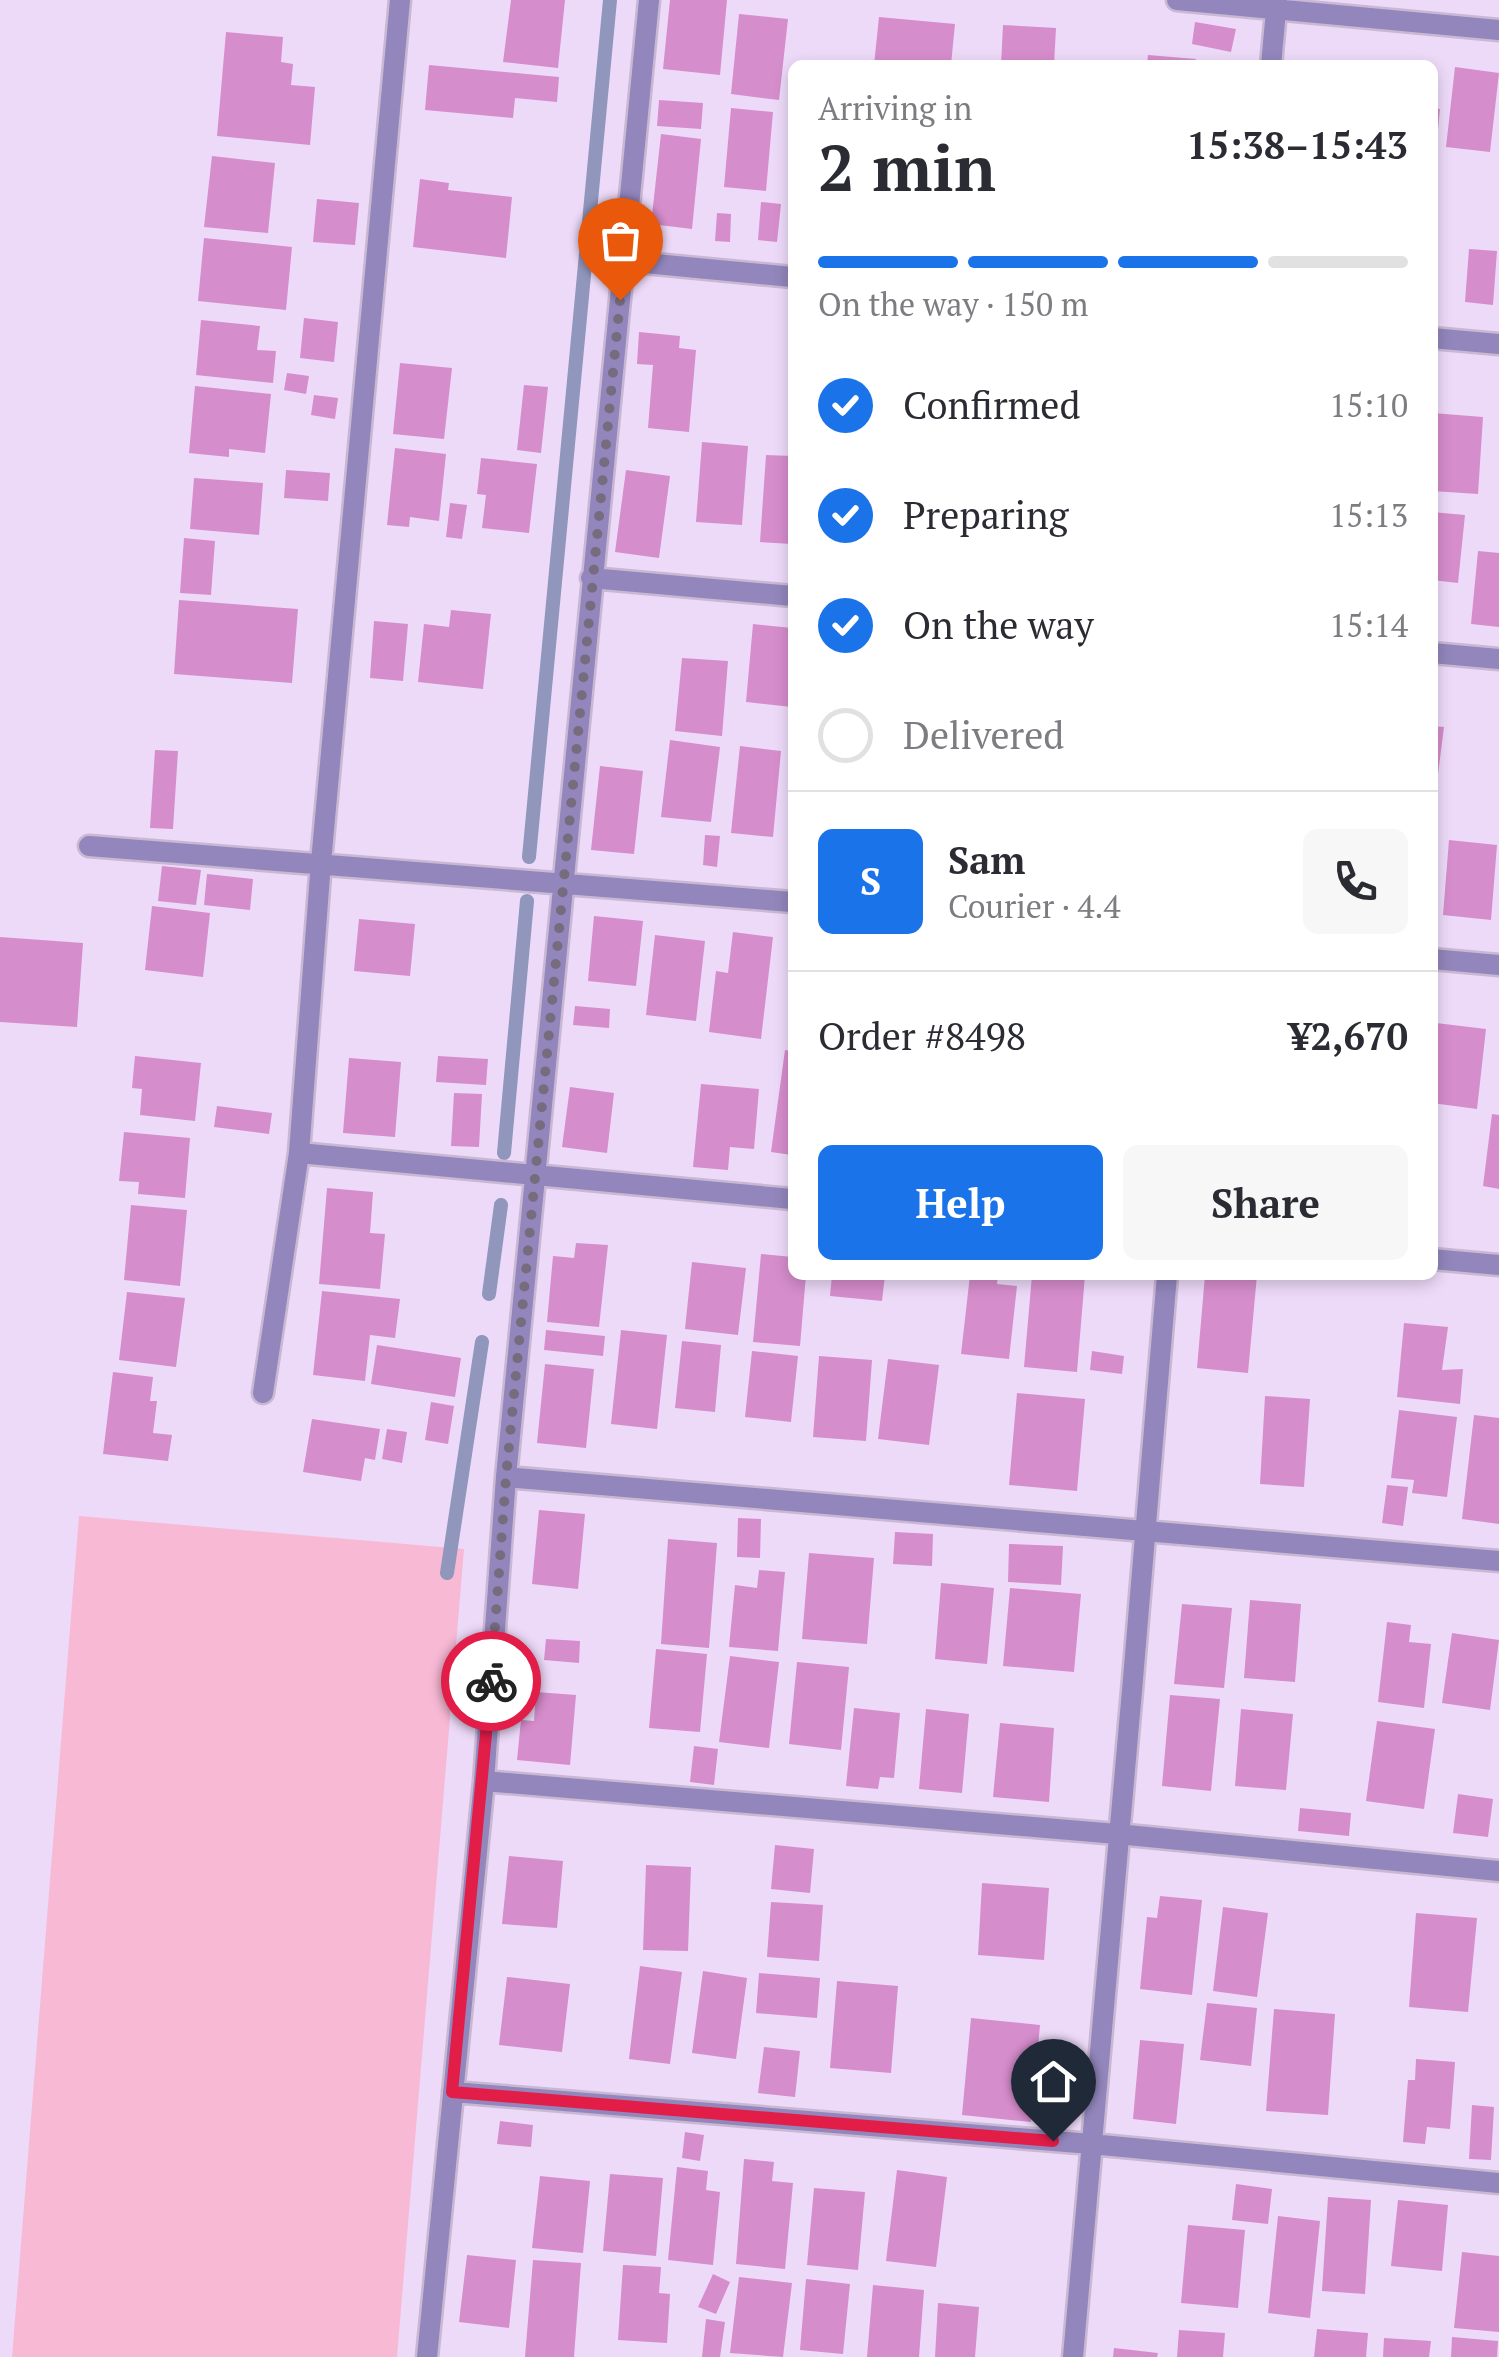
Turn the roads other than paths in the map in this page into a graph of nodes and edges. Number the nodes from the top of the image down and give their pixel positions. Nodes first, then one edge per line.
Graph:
1 (400, 0) edge
2 (649, 0) edge
3 (1177, 0) edge
4 (1276, 4) edge
5 (1499, 30) edge
6 (1271, 60) edge
7 (624, 261) junction
8 (788, 277) edge
9 (1438, 339) edge
10 (1499, 344) edge
11 (591, 578) junction
12 (788, 596) edge
13 (1438, 654) edge
14 (1499, 659) edge
15 (89, 846) dead end
16 (321, 862) junction
17 (565, 882) junction
18 (788, 902) edge
19 (1438, 960) edge
20 (1499, 965) edge
21 (299, 1153) junction
22 (536, 1176) junction
23 (788, 1199) edge
24 (1438, 1260) edge
25 (1499, 1265) edge
26 (1167, 1280) edge
27 (263, 1393) dead end
28 (506, 1477) junction
29 (1148, 1529) junction
30 (1499, 1561) edge
31 (484, 1781) junction
32 (1117, 1834) junction
33 (1499, 1872) edge
34 (452, 2092) junction
35 (1090, 2144) junction
36 (1499, 2183) edge
37 (427, 2357) edge
38 (1072, 2357) edge

1 - 16 street
2 - 7 street
3 - 4 street
4 - 5 street
4 - 6 street
7 - 8 street
7 - 11 street
9 - 10 street
11 - 12 street
11 - 17 street
13 - 14 street
15 - 16 street
16 - 17 street
16 - 21 street
17 - 18 street
17 - 22 street
19 - 20 street
21 - 22 street
21 - 27 street
22 - 23 street
22 - 28 street
24 - 25 street
26 - 29 street
28 - 29 street
28 - 31 street
29 - 30 street
29 - 32 street
31 - 32 street
31 - 34 street
32 - 33 street
32 - 35 street
34 - 35 street
34 - 37 street
35 - 36 street
35 - 38 street

